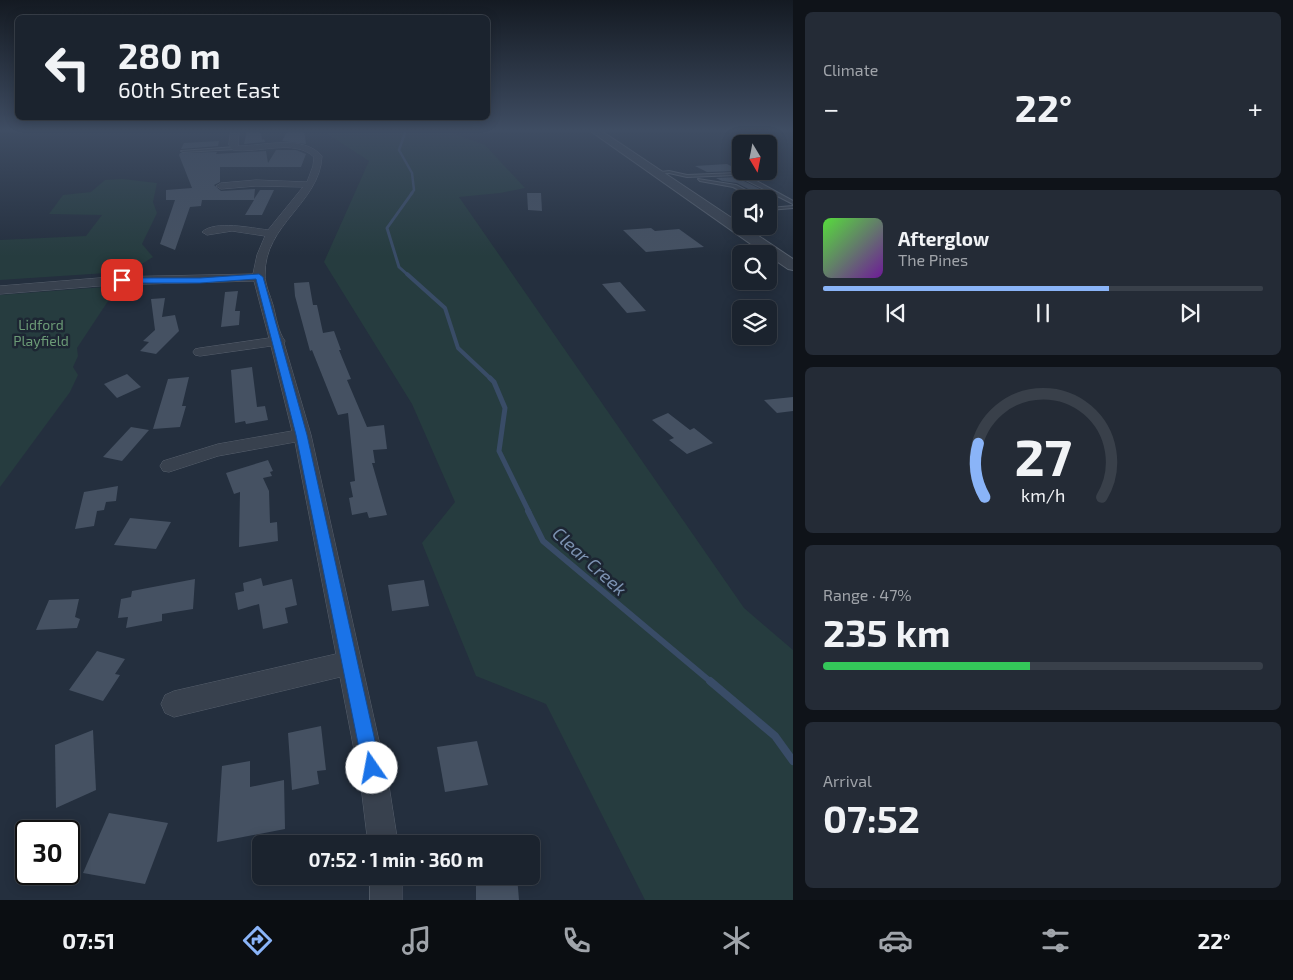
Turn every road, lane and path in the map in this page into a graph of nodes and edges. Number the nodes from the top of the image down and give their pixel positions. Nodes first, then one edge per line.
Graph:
1 (315, 172) edge
2 (654, 172) joint
3 (688, 176) junction
4 (310, 185) junction
5 (221, 186) dead end
6 (742, 190) edge
7 (793, 203) edge
8 (793, 207) edge
9 (779, 208) edge
10 (732, 221) edge
11 (207, 232) dead end
12 (272, 234) junction
13 (751, 235) edge
14 (793, 266) edge
15 (259, 277) junction
16 (0, 290) edge
17 (278, 341) junction
18 (200, 352) dead end
19 (302, 435) junction
20 (169, 466) dead end
21 (350, 663) junction
22 (174, 704) dead end
23 (382, 835) edge
24 (386, 885) edge
25 (386, 900) edge

1 - 4 street
2 - 3 lane
2 - 10 street
3 - 6 lane
3 - 7 lane
4 - 5 street
4 - 12 street
8 - 9 lane
11 - 12 street
12 - 15 street
13 - 14 street
15 - 16 street
15 - 17 street
17 - 18 street
17 - 19 street
19 - 20 street
19 - 21 street
21 - 22 street
21 - 23 street
24 - 25 street

